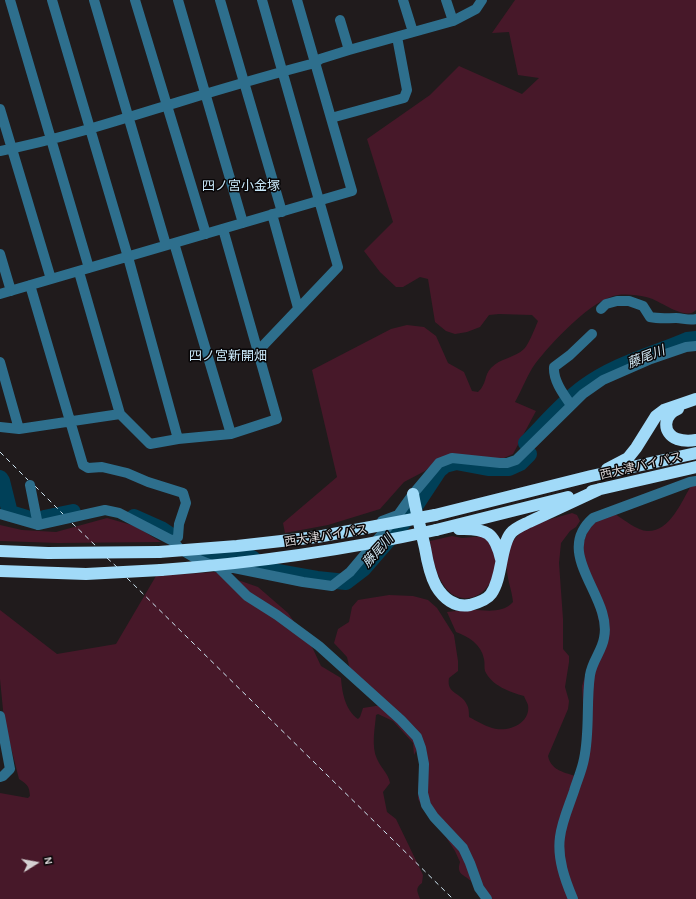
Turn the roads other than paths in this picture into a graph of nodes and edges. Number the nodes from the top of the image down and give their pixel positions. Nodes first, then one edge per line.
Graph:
1 (10, 0) edge
2 (52, 0) edge
3 (94, 0) edge
4 (136, 0) edge
5 (178, 0) edge
6 (220, 0) edge
7 (262, 0) edge
8 (297, 0) edge
9 (403, 0) edge
10 (446, 0) edge
11 (482, 0) edge
12 (340, 20) dead end
13 (453, 21) junction
14 (413, 32) junction
15 (397, 37) junction
16 (349, 50) junction
17 (315, 63) junction
18 (283, 72) junction
19 (245, 83) junction
20 (205, 94) junction
21 (166, 106) junction
22 (0, 109) edge
23 (128, 118) junction
24 (331, 118) junction
25 (90, 130) junction
26 (51, 140) junction
27 (12, 148) junction
28 (0, 151) edge
29 (320, 200) junction
30 (282, 212) junction
31 (272, 214) junction
32 (243, 223) junction
33 (223, 229) junction
34 (206, 234) junction
35 (170, 244) junction
36 (0, 254) edge
37 (128, 257) junction
38 (89, 268) junction
39 (79, 272) junction
40 (51, 279) junction
41 (30, 285) junction
42 (11, 291) junction
43 (0, 294) edge
44 (298, 308) junction
45 (601, 309) dead end
46 (696, 319) edge
47 (592, 334) dead end
48 (696, 346) edge
49 (258, 351) junction
50 (0, 362) edge
51 (696, 399) edge
52 (569, 403) junction
53 (696, 403) edge
54 (120, 414) junction
55 (70, 422) junction
56 (0, 427) edge
57 (19, 429) junction
58 (231, 434) junction
59 (178, 439) junction
60 (696, 440) edge
61 (696, 453) edge
62 (696, 467) edge
63 (591, 476) junction
64 (696, 481) edge
65 (30, 485) dead end
66 (600, 490) junction
67 (413, 496) junction
68 (0, 514) edge
69 (398, 515) junction
70 (38, 525) junction
71 (436, 530) junction
72 (173, 541) junction
73 (183, 550) junction
74 (0, 551) edge
75 (502, 561) junction
76 (219, 568) junction
77 (0, 571) edge
78 (0, 716) edge
79 (0, 777) edge
80 (487, 899) edge
81 (573, 899) edge

1 - 26 street
2 - 25 street
3 - 23 street
4 - 21 street
5 - 20 street
6 - 19 street
7 - 18 street
8 - 17 street
9 - 14 street
10 - 13 street
11 - 13 street
12 - 16 street
13 - 14 street
14 - 15 street
15 - 16 street
15 - 24 street
16 - 17 street
17 - 18 street
17 - 24 street
18 - 19 street
18 - 29 street
19 - 20 street
19 - 30 street
20 - 21 street
20 - 32 street
21 - 23 street
21 - 34 street
22 - 27 street
23 - 25 street
23 - 35 street
24 - 29 street
25 - 26 street
25 - 37 street
26 - 27 street
26 - 38 street
27 - 28 street
27 - 40 street
29 - 30 street
29 - 44 street
30 - 31 street
31 - 32 street
31 - 44 street
32 - 33 street
33 - 34 street
33 - 49 street
34 - 35 street
35 - 37 street
35 - 58 street
36 - 42 street
37 - 38 street
37 - 59 street
38 - 39 street
39 - 40 street
39 - 54 street
40 - 41 street
41 - 42 street
41 - 55 street
42 - 43 street
44 - 49 street
45 - 46 street
47 - 52 street
48 - 52 street
49 - 58 street
50 - 57 street
51 - 63 highway
52 - 67 street
53 - 60 highway
54 - 55 street
54 - 59 street
55 - 57 street
55 - 72 street
56 - 57 street
58 - 59 street
61 - 63 highway, 西大津バイパス
62 - 66 highway, 西大津バイパス
63 - 74 highway, 西大津バイパス, bridge
64 - 81 street
65 - 70 street
66 - 71 highway, 西大津バイパス
66 - 75 highway
67 - 69 street
67 - 75 highway
68 - 70 street
69 - 73 street
69 - 76 street
70 - 72 street
71 - 75 highway
71 - 77 highway, 西大津バイパス, bridge
72 - 73 street
73 - 76 street
76 - 80 street
78 - 79 street

